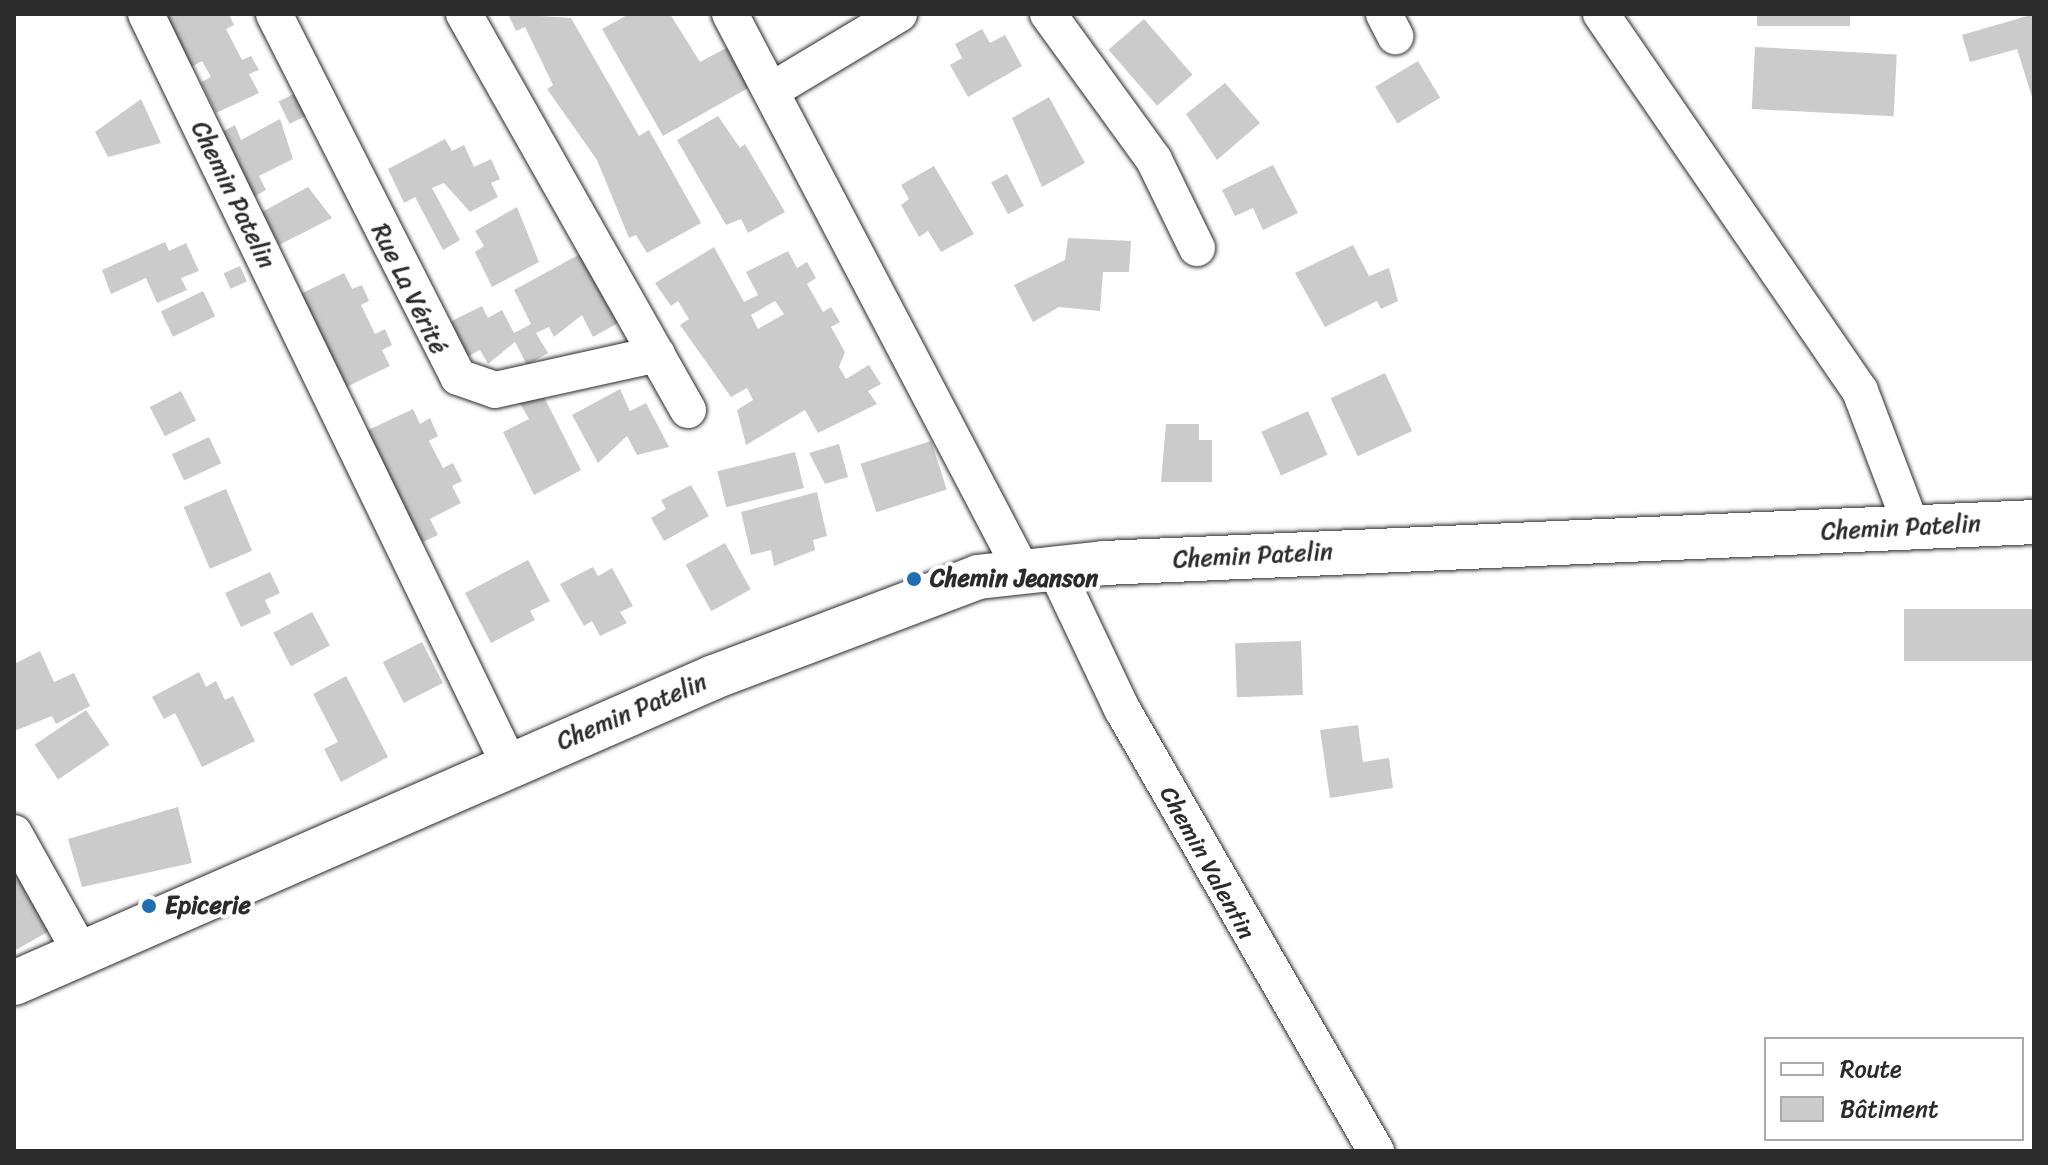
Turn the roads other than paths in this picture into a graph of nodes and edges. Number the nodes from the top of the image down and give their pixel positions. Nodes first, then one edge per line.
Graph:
1 (146, 14) edge
2 (274, 14) edge
3 (464, 14) edge
4 (730, 14) edge
5 (899, 14) edge
6 (1048, 14) edge
7 (1601, 14) edge
8 (774, 89) junction
9 (1197, 248) dead end
10 (657, 354) junction
11 (688, 410) dead end
12 (2034, 522) edge
13 (1912, 528) junction
14 (1037, 567) junction
15 (509, 764) junction
16 (14, 833) edge
17 (81, 953) junction
18 (14, 983) edge
19 (1376, 1151) edge

1 - 15 street, Chemin Patelin
2 - 10 street, Rue La Vérité
3 - 10 street
4 - 8 street
5 - 8 street
6 - 9 street
7 - 13 street
8 - 14 street
10 - 11 street
12 - 13 main road, Chemin Patelin
13 - 14 main road, Chemin Patelin
14 - 15 main road, Chemin Patelin
14 - 19 street, Chemin Valentin
15 - 17 main road, Chemin Patelin
16 - 17 street
17 - 18 main road, Chemin Patelin

